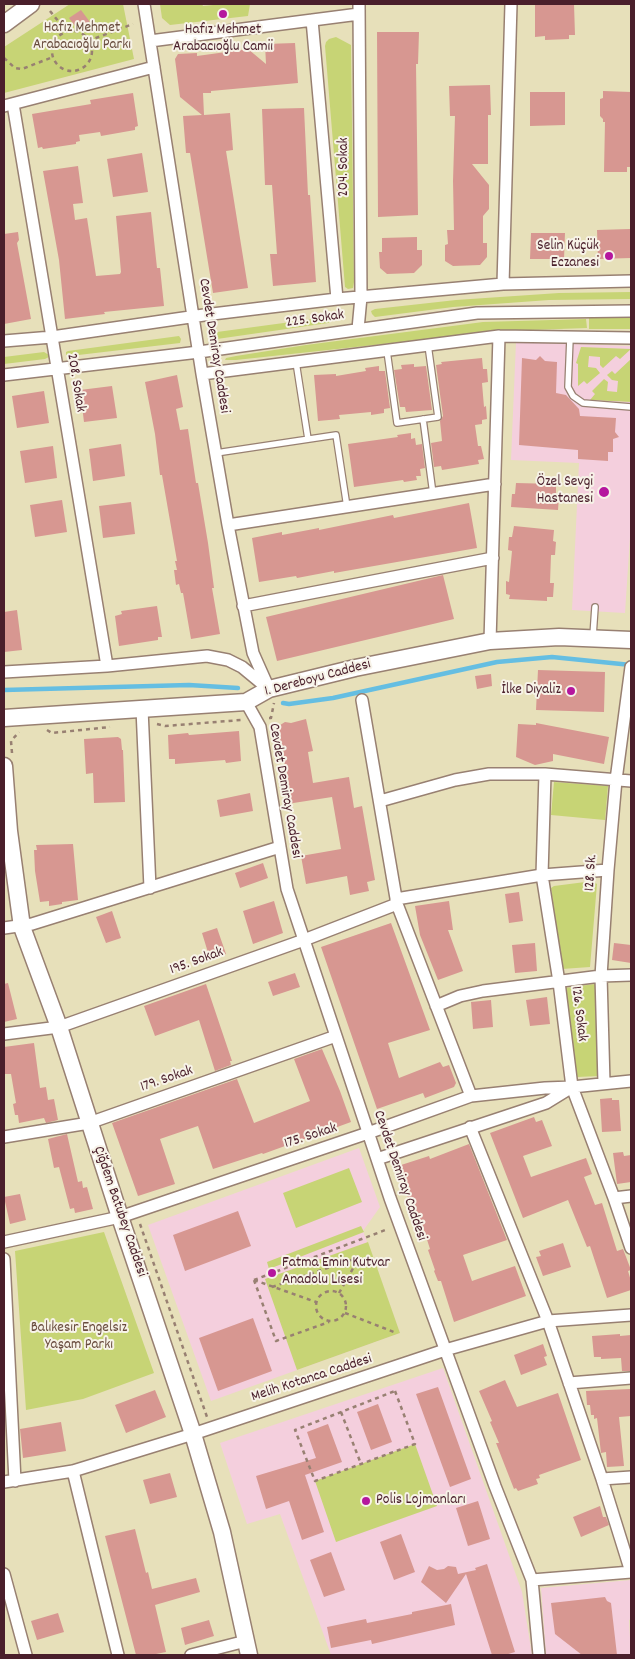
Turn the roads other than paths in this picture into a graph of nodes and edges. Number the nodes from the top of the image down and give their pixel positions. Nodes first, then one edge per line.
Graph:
1 (31, 4) edge
2 (144, 4) edge
3 (511, 4) edge
4 (361, 7) edge
5 (312, 20) junction
6 (4, 24) edge
7 (150, 41) junction
8 (154, 67) junction
9 (8, 105) edge
10 (631, 280) edge
11 (503, 284) junction
12 (361, 297) junction
13 (337, 299) junction
14 (631, 311) edge
15 (193, 316) junction
16 (358, 329) junction
17 (499, 336) junction
18 (52, 337) junction
19 (570, 338) junction
20 (631, 338) edge
21 (4, 341) edge
22 (428, 346) junction
23 (387, 351) junction
24 (199, 352) junction
25 (296, 362) junction
26 (57, 370) junction
27 (202, 374) junction
28 (4, 375) edge
29 (631, 407) edge
30 (422, 419) junction
31 (308, 439) junction
32 (216, 453) junction
33 (495, 484) junction
34 (433, 494) junction
35 (347, 507) junction
36 (228, 525) junction
37 (493, 558) junction
38 (243, 606) junction
39 (595, 607) dead end
40 (593, 638) junction
41 (631, 640) edge
42 (490, 641) junction
43 (106, 666) junction
44 (631, 671) edge
45 (4, 672) edge
46 (272, 692) junction
47 (362, 700) dead end
48 (246, 702) junction
49 (146, 716) junction
50 (4, 718) edge
51 (4, 766) edge
52 (545, 774) junction
53 (616, 780) junction
54 (631, 781) edge
55 (380, 801) junction
56 (6, 832) edge
57 (280, 847) junction
58 (608, 870) junction
59 (542, 875) junction
60 (150, 888) junction
61 (396, 902) junction
62 (22, 927) junction
63 (4, 928) edge
64 (304, 940) junction
65 (631, 975) edge
66 (600, 976) junction
67 (559, 982) junction
68 (436, 1006) junction
69 (59, 1027) junction
70 (4, 1034) edge
71 (336, 1036) junction
72 (631, 1081) edge
73 (604, 1083) junction
74 (572, 1087) junction
75 (471, 1096) junction
76 (89, 1123) junction
77 (470, 1127) junction
78 (368, 1133) junction
79 (4, 1137) edge
80 (377, 1159) junction
81 (631, 1196) edge
82 (614, 1198) junction
83 (120, 1216) junction
84 (4, 1242) edge
85 (631, 1248) edge
86 (4, 1259) edge
87 (631, 1316) edge
88 (548, 1321) junction
89 (445, 1350) junction
90 (631, 1378) edge
91 (7, 1380) edge
92 (569, 1383) junction
93 (193, 1434) junction
94 (73, 1471) junction
95 (631, 1477) edge
96 (602, 1479) junction
97 (9, 1482) edge
98 (631, 1572) edge
99 (4, 1574) edge
100 (532, 1580) junction
101 (6, 1595) edge
102 (248, 1648) edge
103 (26, 1655) edge
104 (118, 1655) edge
105 (191, 1655) edge
106 (539, 1655) edge

1 - 6 main road
2 - 7 street, Cevdet Demiray Caddesi
3 - 11 street
4 - 5 street
4 - 12 street, 204. Sokak
5 - 7 street
5 - 13 street, 204. Sokak
7 - 8 street, Cevdet Demiray Caddesi
8 - 9 street
8 - 15 street, Cevdet Demiray Caddesi
9 - 18 street, 208. Sokak
10 - 11 street, 225. Sokak
11 - 12 street, 225. Sokak
12 - 13 street, 225. Sokak
12 - 16 street, 204. Sokak
13 - 15 street, 225. Sokak
14 - 16 street, 225. Sokak
15 - 18 street, 225. Sokak
15 - 24 street, Cevdet Demiray Caddesi
16 - 24 street, 225. Sokak
17 - 19 street
17 - 22 street
17 - 33 street
18 - 21 street, 225. Sokak
18 - 26 street, 208. Sokak
19 - 20 street
19 - 29 lane
22 - 23 street
22 - 30 lane
23 - 25 street
23 - 30 lane
24 - 26 street, 225. Sokak
24 - 27 street, Cevdet Demiray Caddesi
25 - 27 street
25 - 31 lane
26 - 28 street, 225. Sokak
26 - 43 street, 208. Sokak
27 - 32 street, Cevdet Demiray Caddesi
30 - 34 lane
31 - 32 lane
31 - 35 lane
32 - 36 street, Cevdet Demiray Caddesi
33 - 34 street
33 - 37 street
34 - 35 street
35 - 36 street
36 - 38 street, Cevdet Demiray Caddesi
37 - 38 street
37 - 42 street
38 - 46 street, Cevdet Demiray Caddesi
39 - 40 lane
40 - 41 main road, 1. Dereboyu Caddesi
40 - 42 main road, 1. Dereboyu Caddesi
42 - 46 main road, 1. Dereboyu Caddesi
43 - 45 street
43 - 46 street
44 - 53 street, 128. Sk.
46 - 48 main road, 1. Dereboyu Caddesi
47 - 55 street
48 - 49 main road, 1. Dereboyu Caddesi
48 - 57 street, Cevdet Demiray Caddesi
49 - 50 main road, 1. Dereboyu Caddesi
49 - 60 street
51 - 56 main road, Çiğdem Batubey Caddesi
52 - 53 street
52 - 55 street
52 - 59 street, 126. Sokak
53 - 54 street
53 - 58 street, 128. Sk.
55 - 61 street
56 - 62 main road, Çiğdem Batubey Caddesi
57 - 60 street
57 - 64 street, Cevdet Demiray Caddesi
58 - 59 street, 195. Sokak
58 - 66 street, 128. Sk.
59 - 61 street, 195. Sokak
59 - 67 street, 126. Sokak
60 - 62 street
61 - 64 street, 195. Sokak
61 - 68 street
62 - 63 street
62 - 69 main road, Çiğdem Batubey Caddesi
64 - 69 street, 195. Sokak
64 - 71 street, Cevdet Demiray Caddesi
65 - 66 street
66 - 67 street
66 - 73 street, 128. Sk.
67 - 68 street
67 - 74 street, 126. Sokak
68 - 75 street
69 - 70 street, 195. Sokak
69 - 76 main road, Çiğdem Batubey Caddesi
71 - 76 street, 179. Sokak
71 - 78 street, Cevdet Demiray Caddesi
72 - 73 street, 175. Sokak
73 - 74 street, 175. Sokak
74 - 75 street, 175. Sokak
74 - 77 street
74 - 82 street, 126. Sokak
75 - 78 street, 175. Sokak
76 - 79 street, 179. Sokak
76 - 83 main road, Çiğdem Batubey Caddesi
77 - 80 street
77 - 88 street
78 - 80 street, Cevdet Demiray Caddesi
78 - 83 street, 175. Sokak
80 - 89 street, Cevdet Demiray Caddesi
81 - 82 street
82 - 85 street, 126. Sokak
83 - 84 street, 175. Sokak
83 - 93 main road, Çiğdem Batubey Caddesi
86 - 91 street
87 - 88 street, Melih Kotanca Caddesi
88 - 89 street, Melih Kotanca Caddesi
88 - 92 street
89 - 93 street, Melih Kotanca Caddesi
89 - 100 street, Cevdet Demiray Caddesi
90 - 92 street
91 - 97 street
92 - 96 street
93 - 94 street, Melih Kotanca Caddesi
93 - 102 main road, Çiğdem Batubey Caddesi
94 - 97 street, Melih Kotanca Caddesi
94 - 104 street
95 - 96 street
96 - 98 street
98 - 100 street
99 - 101 street
100 - 106 street, Cevdet Demiray Caddesi
101 - 103 street
102 - 105 street

